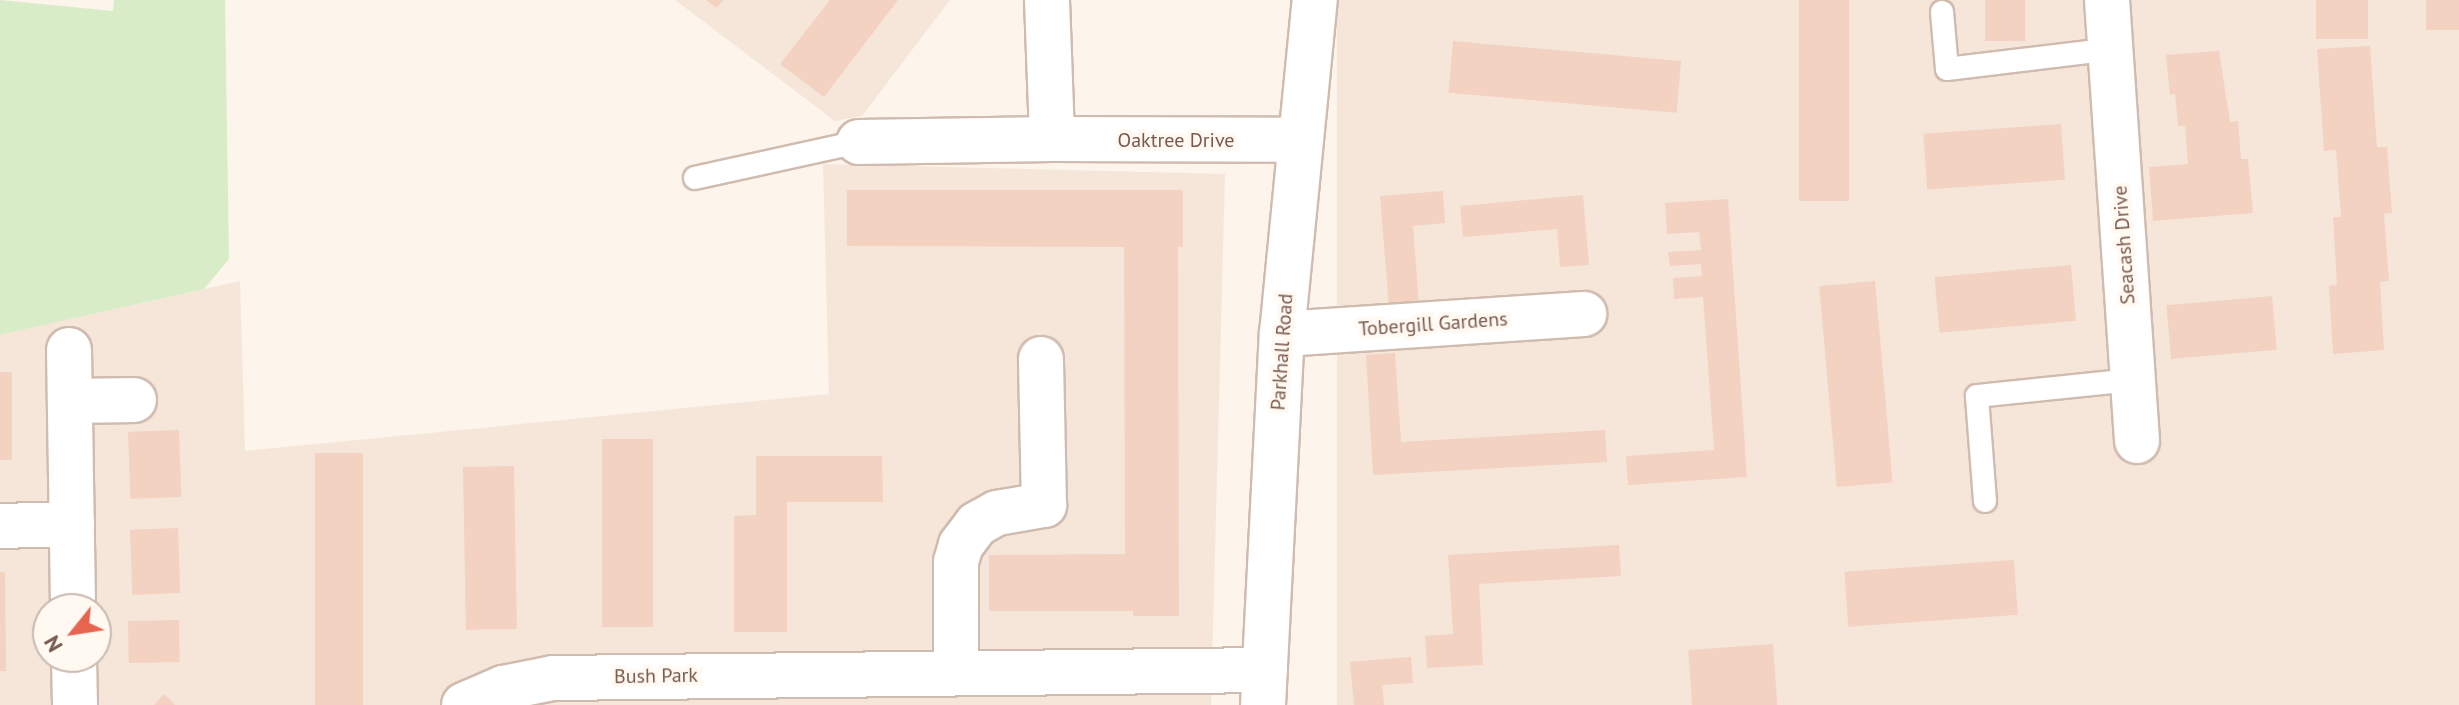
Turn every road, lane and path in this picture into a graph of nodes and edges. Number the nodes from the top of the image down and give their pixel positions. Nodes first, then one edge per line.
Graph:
1 (1047, 0) edge
2 (1315, 0) edge
3 (2107, 0) edge
4 (1942, 12) dead end
5 (2112, 49) junction
6 (1052, 139) junction
7 (1300, 140) junction
8 (859, 142) joint
9 (695, 178) dead end
10 (1584, 314) dead end
11 (1282, 334) junction
12 (69, 350) dead end
13 (1041, 359) dead end
14 (2133, 380) junction
15 (134, 400) dead end
16 (71, 401) junction
17 (2137, 441) dead end
18 (1985, 501) dead end
19 (72, 524) junction
20 (0, 526) edge
21 (73, 593) edge
22 (956, 671) junction
23 (74, 673) edge
24 (853, 688) edge
25 (1264, 688) edge
26 (75, 705) edge
27 (464, 705) edge

1 - 6 street
2 - 7 street, Parkhall Road
3 - 5 street, Seacash Drive
4 - 5 lane
5 - 14 street, Seacash Drive
6 - 7 street, Oaktree Drive
6 - 8 street, Oaktree Drive
7 - 11 street, Parkhall Road
8 - 9 lane
10 - 11 street, Tobergill Gardens
11 - 25 street, Parkhall Road
12 - 16 street
13 - 22 street
14 - 17 street, Seacash Drive
14 - 18 lane
15 - 16 street
16 - 19 street
19 - 20 street
19 - 21 street
22 - 24 street, Bush Park
22 - 25 street, Bush Park
23 - 26 street
24 - 27 street, Bush Park

